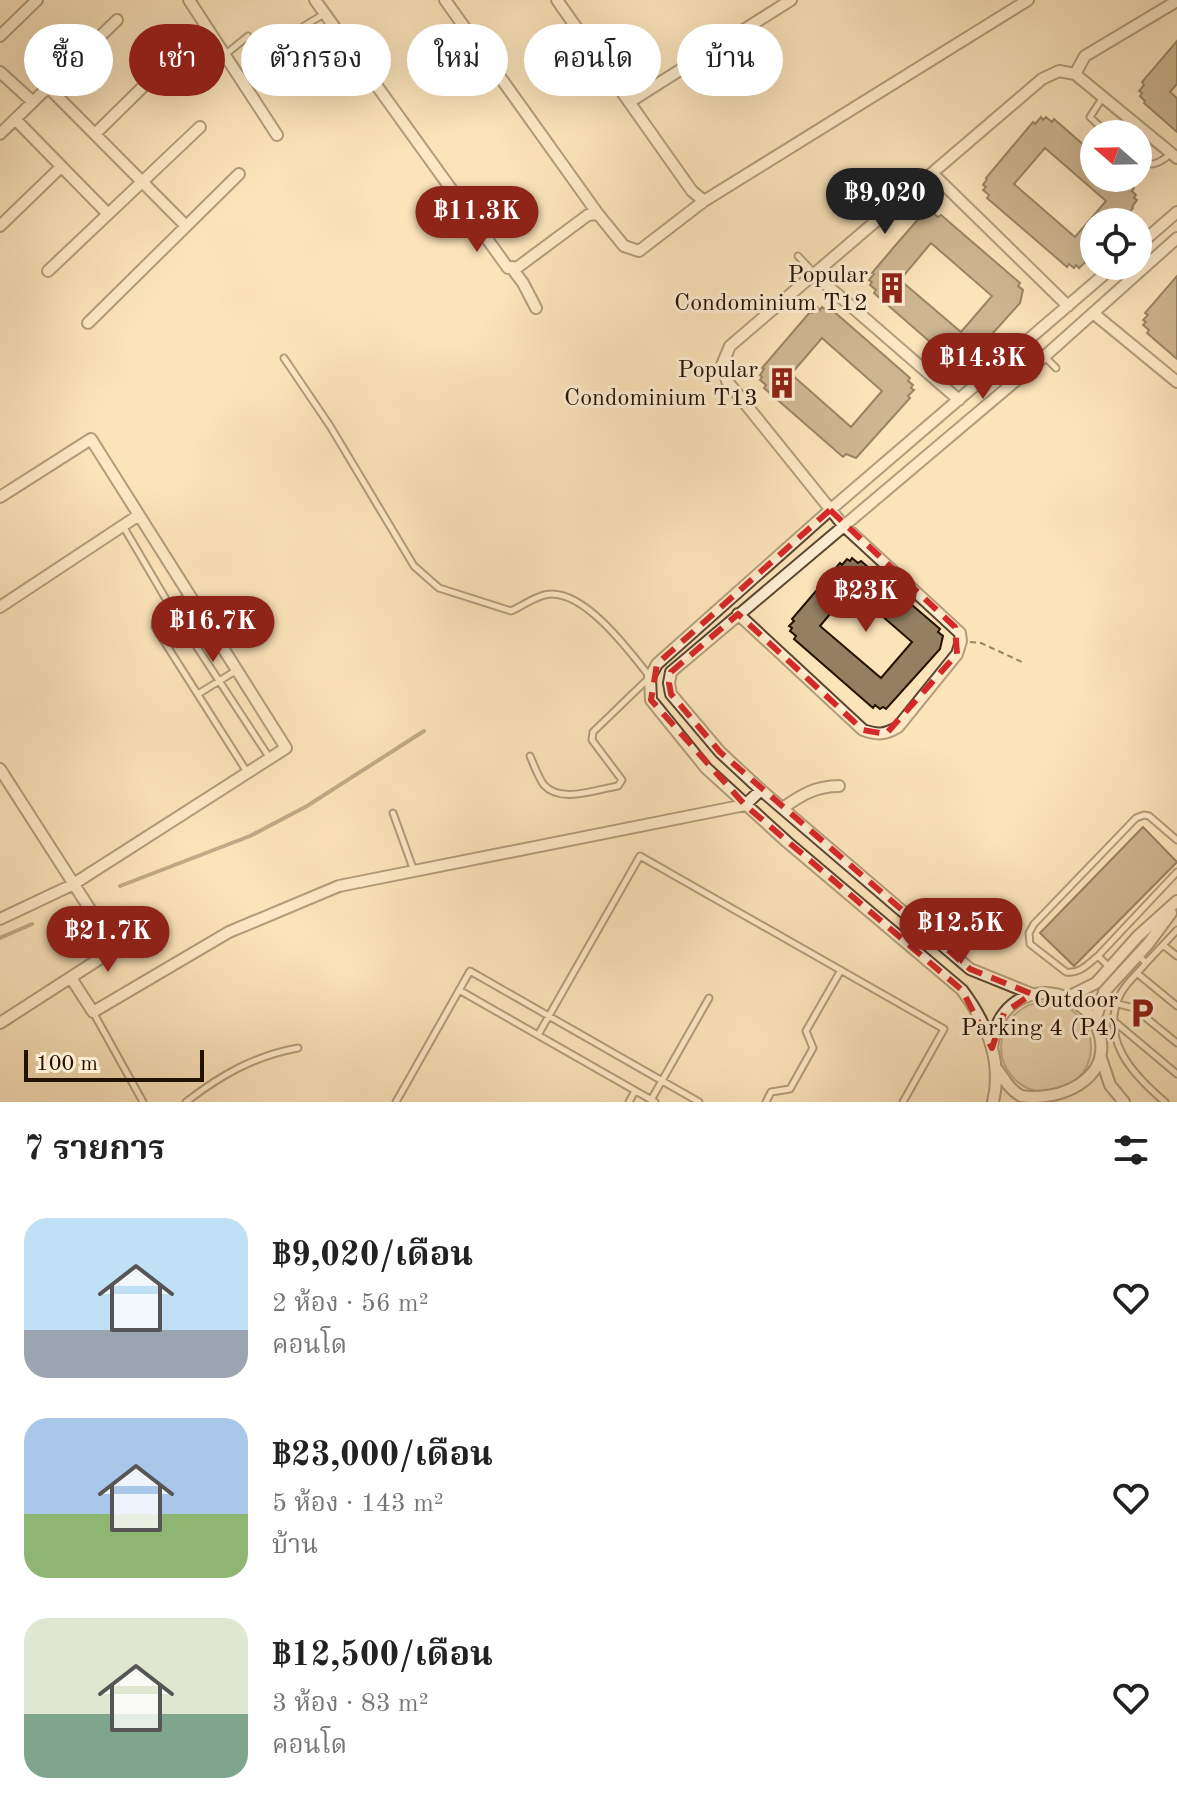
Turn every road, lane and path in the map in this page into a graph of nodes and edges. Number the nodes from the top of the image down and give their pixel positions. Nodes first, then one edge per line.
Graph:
1 (37, 0) edge
2 (189, 0) edge
3 (315, 0) edge
4 (445, 0) edge
5 (557, 0) edge
6 (791, 0) edge
7 (1028, 0) edge
8 (1177, 1) edge
9 (325, 13) junction
10 (117, 20) dead end
11 (113, 24) edge
12 (307, 24) edge
13 (0, 36) edge
14 (241, 42) edge
15 (226, 54) junction
16 (0, 72) edge
17 (1075, 74) junction
18 (39, 96) edge
19 (57, 96) edge
20 (134, 96) edge
21 (1103, 97) junction
22 (631, 101) junction
23 (33, 102) junction
24 (15, 119) junction
25 (1093, 120) edge
26 (200, 127) dead end
27 (0, 134) edge
28 (95, 134) junction
29 (277, 135) dead end
30 (1174, 156) edge
31 (1152, 165) edge
32 (61, 167) junction
33 (239, 174) dead end
34 (933, 174) junction
35 (142, 182) junction
36 (704, 201) junction
37 (1177, 212) edge
38 (108, 214) junction
39 (598, 214) junction
40 (0, 226) edge
41 (186, 226) junction
42 (1152, 234) edge
43 (1177, 238) edge
44 (798, 256) dead end
45 (511, 267) junction
46 (48, 271) dead end
47 (814, 274) junction
48 (1098, 280) edge
49 (1068, 306) junction
50 (536, 308) dead end
51 (1093, 313) junction
52 (88, 323) dead end
53 (1045, 356) junction
54 (284, 358) dead end
55 (1056, 368) dead end
56 (1177, 382) edge
57 (959, 400) junction
58 (0, 497) edge
59 (830, 510) junction
60 (139, 515) junction
61 (843, 525) junction
62 (123, 526) junction
63 (189, 594) junction
64 (170, 606) junction
65 (0, 607) edge
66 (738, 614) junction
67 (961, 641) junction
68 (1024, 663) dead end
69 (237, 670) junction
70 (650, 677) junction
71 (220, 682) junction
72 (669, 683) junction
73 (198, 694) junction
74 (530, 756) dead end
75 (270, 758) junction
76 (0, 769) edge
77 (248, 772) junction
78 (839, 786) dead end
79 (761, 790) junction
80 (745, 805) junction
81 (783, 808) junction
82 (393, 813) dead end
83 (1177, 840) edge
84 (414, 872) junction
85 (1177, 872) edge
86 (72, 885) junction
87 (896, 902) junction
88 (1177, 903) edge
89 (0, 919) edge
90 (881, 920) junction
91 (1177, 930) edge
92 (1163, 945) junction
93 (1098, 956) junction
94 (1177, 956) edge
95 (1142, 959) junction
96 (1110, 968) junction
97 (841, 970) junction
98 (1138, 974) junction
99 (71, 978) junction
100 (459, 990) junction
101 (1032, 994) junction
102 (1068, 997) junction
103 (709, 998) dead end
104 (1118, 1004) junction
105 (1177, 1006) edge
106 (93, 1012) junction
107 (548, 1016) junction
108 (1095, 1021) junction
109 (1114, 1021) junction
110 (0, 1023) edge
111 (538, 1035) junction
112 (1177, 1043) edge
113 (298, 1048) dead end
114 (992, 1048) junction
115 (1100, 1056) junction
116 (996, 1067) junction
117 (1177, 1074) edge
118 (661, 1081) junction
119 (635, 1091) junction
120 (1063, 1099) junction
121 (653, 1101) edge
122 (143, 1102) edge
123 (186, 1102) edge
124 (396, 1102) edge
125 (629, 1102) edge
126 (699, 1102) edge
127 (766, 1102) edge
128 (903, 1102) edge
129 (993, 1102) edge
130 (1039, 1102) edge
131 (1078, 1102) edge
132 (1124, 1102) edge
133 (1165, 1102) edge

1 - 13 street
2 - 15 street
3 - 9 street
4 - 39 street
5 - 22 street
6 - 22 street
7 - 36 street
8 - 17 street
9 - 12 lane
9 - 45 street
10 - 11 street
14 - 15 lane
15 - 29 street
16 - 23 street
17 - 21 street
17 - 34 street
18 - 23 street
19 - 28 street
20 - 28 street
21 - 25 lane
21 - 30 street
22 - 36 street
23 - 24 street
24 - 27 street
24 - 32 street
26 - 35 street
28 - 35 street
30 - 31 lane
32 - 38 street
32 - 40 street
33 - 41 street
34 - 47 street
34 - 49 street
35 - 38 street
35 - 41 street
36 - 39 street
37 - 42 street
38 - 46 street
39 - 45 street
41 - 52 street
43 - 51 street
44 - 47 lane
45 - 50 street
47 - 57 street
47 - 59 street
48 - 49 street
49 - 57 street
51 - 53 street
51 - 56 street
53 - 55 lane
53 - 61 street
54 - 70 lane
57 - 59 street
58 - 60 street
59 - 61 street
59 - 70 street
60 - 62 street
60 - 63 street
61 - 66 street
61 - 67 street
62 - 64 lane
62 - 65 street
63 - 64 lane
63 - 69 street
64 - 71 lane
64 - 73 lane
66 - 67 street
66 - 72 street
67 - 68 path
69 - 71 lane
69 - 75 street
70 - 72 street
70 - 74 lane
70 - 80 street
71 - 73 lane
71 - 75 lane
72 - 79 street
73 - 77 lane
75 - 77 street
76 - 86 street
77 - 86 street
78 - 81 street
79 - 80 street
79 - 81 street
80 - 84 street
80 - 90 street
81 - 87 street
82 - 84 lane
83 - 93 lane
84 - 106 street
85 - 93 lane
86 - 89 street
86 - 99 street
87 - 90 street
87 - 101 street
88 - 95 street
88 - 96 street
90 - 114 street
91 - 92 lane
92 - 94 lane
92 - 95 lane
93 - 96 lane
95 - 98 lane
95 - 108 street
96 - 102 street
97 - 107 lane
97 - 127 lane
97 - 128 lane
98 - 104 lane
98 - 105 lane
99 - 106 street
99 - 110 street
100 - 107 lane
100 - 111 lane
100 - 124 lane
101 - 102 street
101 - 114 street
102 - 108 street
103 - 118 lane
104 - 109 lane
104 - 112 lane
106 - 122 lane
107 - 111 lane
107 - 118 lane
108 - 115 street
109 - 117 lane
109 - 133 lane
111 - 119 lane
113 - 123 lane
114 - 116 street
115 - 120 street
115 - 132 street
116 - 129 street
116 - 130 street
118 - 121 lane
118 - 126 lane
119 - 121 lane
119 - 125 lane
120 - 130 street
120 - 131 street

